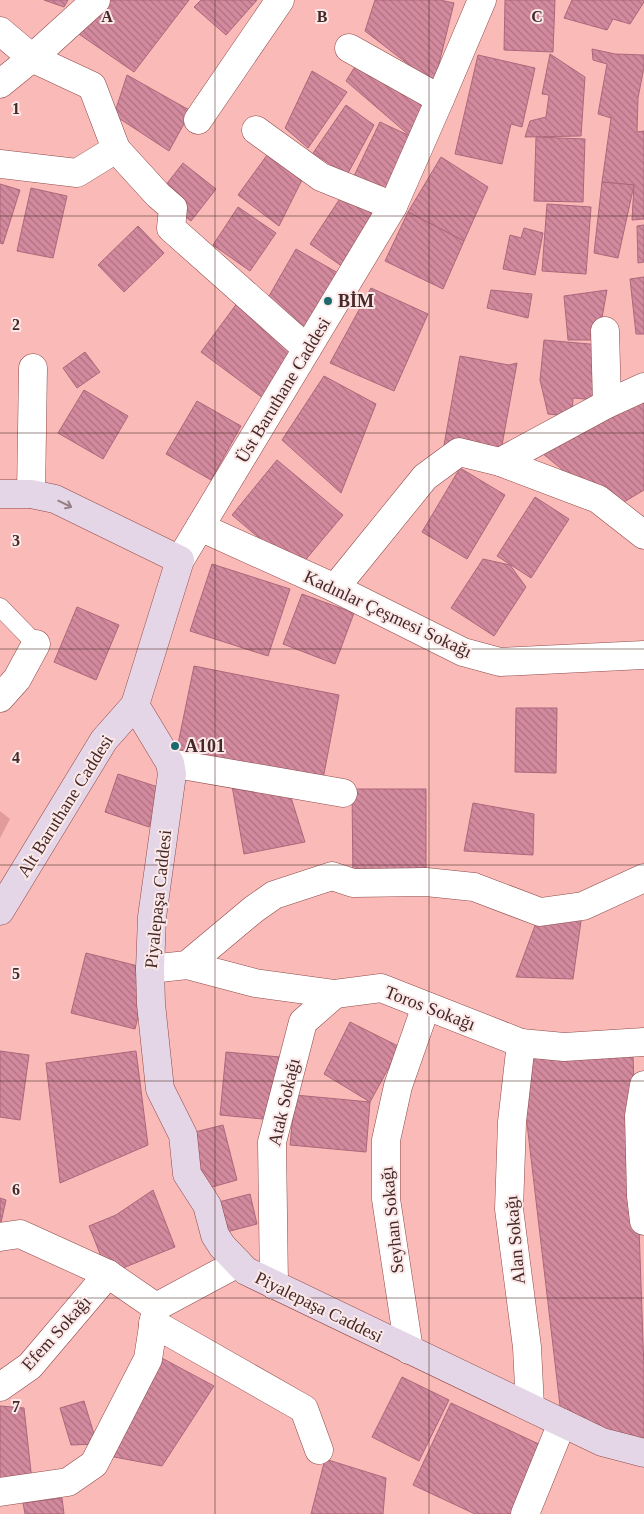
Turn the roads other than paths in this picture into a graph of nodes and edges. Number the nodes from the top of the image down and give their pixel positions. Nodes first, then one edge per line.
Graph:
1 (96, 0) edge
2 (280, 0) edge
3 (482, 0) edge
4 (0, 31) edge
5 (350, 48) dead end
6 (32, 58) junction
7 (0, 84) edge
8 (440, 99) junction
9 (198, 120) dead end
10 (256, 130) dead end
11 (116, 149) junction
12 (0, 164) edge
13 (394, 206) junction
14 (605, 331) dead end
15 (307, 349) junction
16 (33, 368) dead end
17 (644, 387) edge
18 (607, 404) junction
19 (500, 462) junction
20 (0, 494) edge
21 (31, 494) junction
22 (200, 527) junction
23 (644, 535) edge
24 (180, 560) junction
25 (335, 588) junction
26 (0, 607) edge
27 (36, 644) joint
28 (644, 655) edge
29 (0, 698) edge
30 (135, 705) junction
31 (170, 763) junction
32 (343, 793) dead end
33 (644, 878) edge
34 (0, 911) edge
35 (187, 965) junction
36 (150, 969) junction
37 (335, 994) junction
38 (426, 1006) junction
39 (644, 1042) edge
40 (520, 1043) junction
41 (644, 1085) edge
42 (644, 1221) edge
43 (0, 1237) edge
44 (238, 1263) junction
45 (108, 1274) junction
46 (274, 1285) junction
47 (155, 1316) junction
48 (409, 1350) junction
49 (0, 1387) edge
50 (530, 1407) junction
51 (562, 1423) junction
52 (320, 1450) dead end
53 (644, 1454) edge
54 (0, 1492) edge
55 (525, 1514) edge

1 - 6 street
2 - 9 street
3 - 8 street, Üst Baruthane Caddesi
4 - 6 street
5 - 8 street
6 - 7 street
6 - 11 street
8 - 13 street, Üst Baruthane Caddesi
10 - 13 street
11 - 12 street
11 - 15 street
13 - 15 street, Üst Baruthane Caddesi
14 - 18 street
15 - 22 street, Üst Baruthane Caddesi
16 - 21 street
17 - 18 street
18 - 19 street
19 - 23 street
19 - 25 street
20 - 21 street
21 -> 24 street
22 - 24 street, Üst Baruthane Caddesi
22 - 25 street, Kadınlar Çeşmesi Sokağı
24 - 30 street
25 - 28 street, Kadınlar Çeşmesi Sokağı
26 - 27 lane
27 - 29 street
30 - 31 street
30 - 34 street, Alt Baruthane Caddesi
31 - 32 street
31 - 36 street, Piyalepaşa Caddesi
33 - 35 street
35 - 36 street
35 - 37 street, Toros Sokağı
36 - 44 street, Piyalepaşa Caddesi
37 - 38 street, Toros Sokağı
37 - 46 street, Atak Sokağı
38 - 40 street, Toros Sokağı
38 - 48 street, Seyhan Sokağı
39 - 40 street, Toros Sokağı
40 - 50 street, Alan Sokağı
41 - 42 street
43 - 45 street
44 - 46 street, Piyalepaşa Caddesi
44 - 47 street
45 - 47 street
45 - 49 street, Efem Sokağı
46 - 48 street, Piyalepaşa Caddesi
47 - 52 street
47 - 54 street
48 - 50 street, Piyalepaşa Caddesi
50 - 51 street, Piyalepaşa Caddesi
51 - 53 street, Piyalepaşa Caddesi
51 - 55 street

